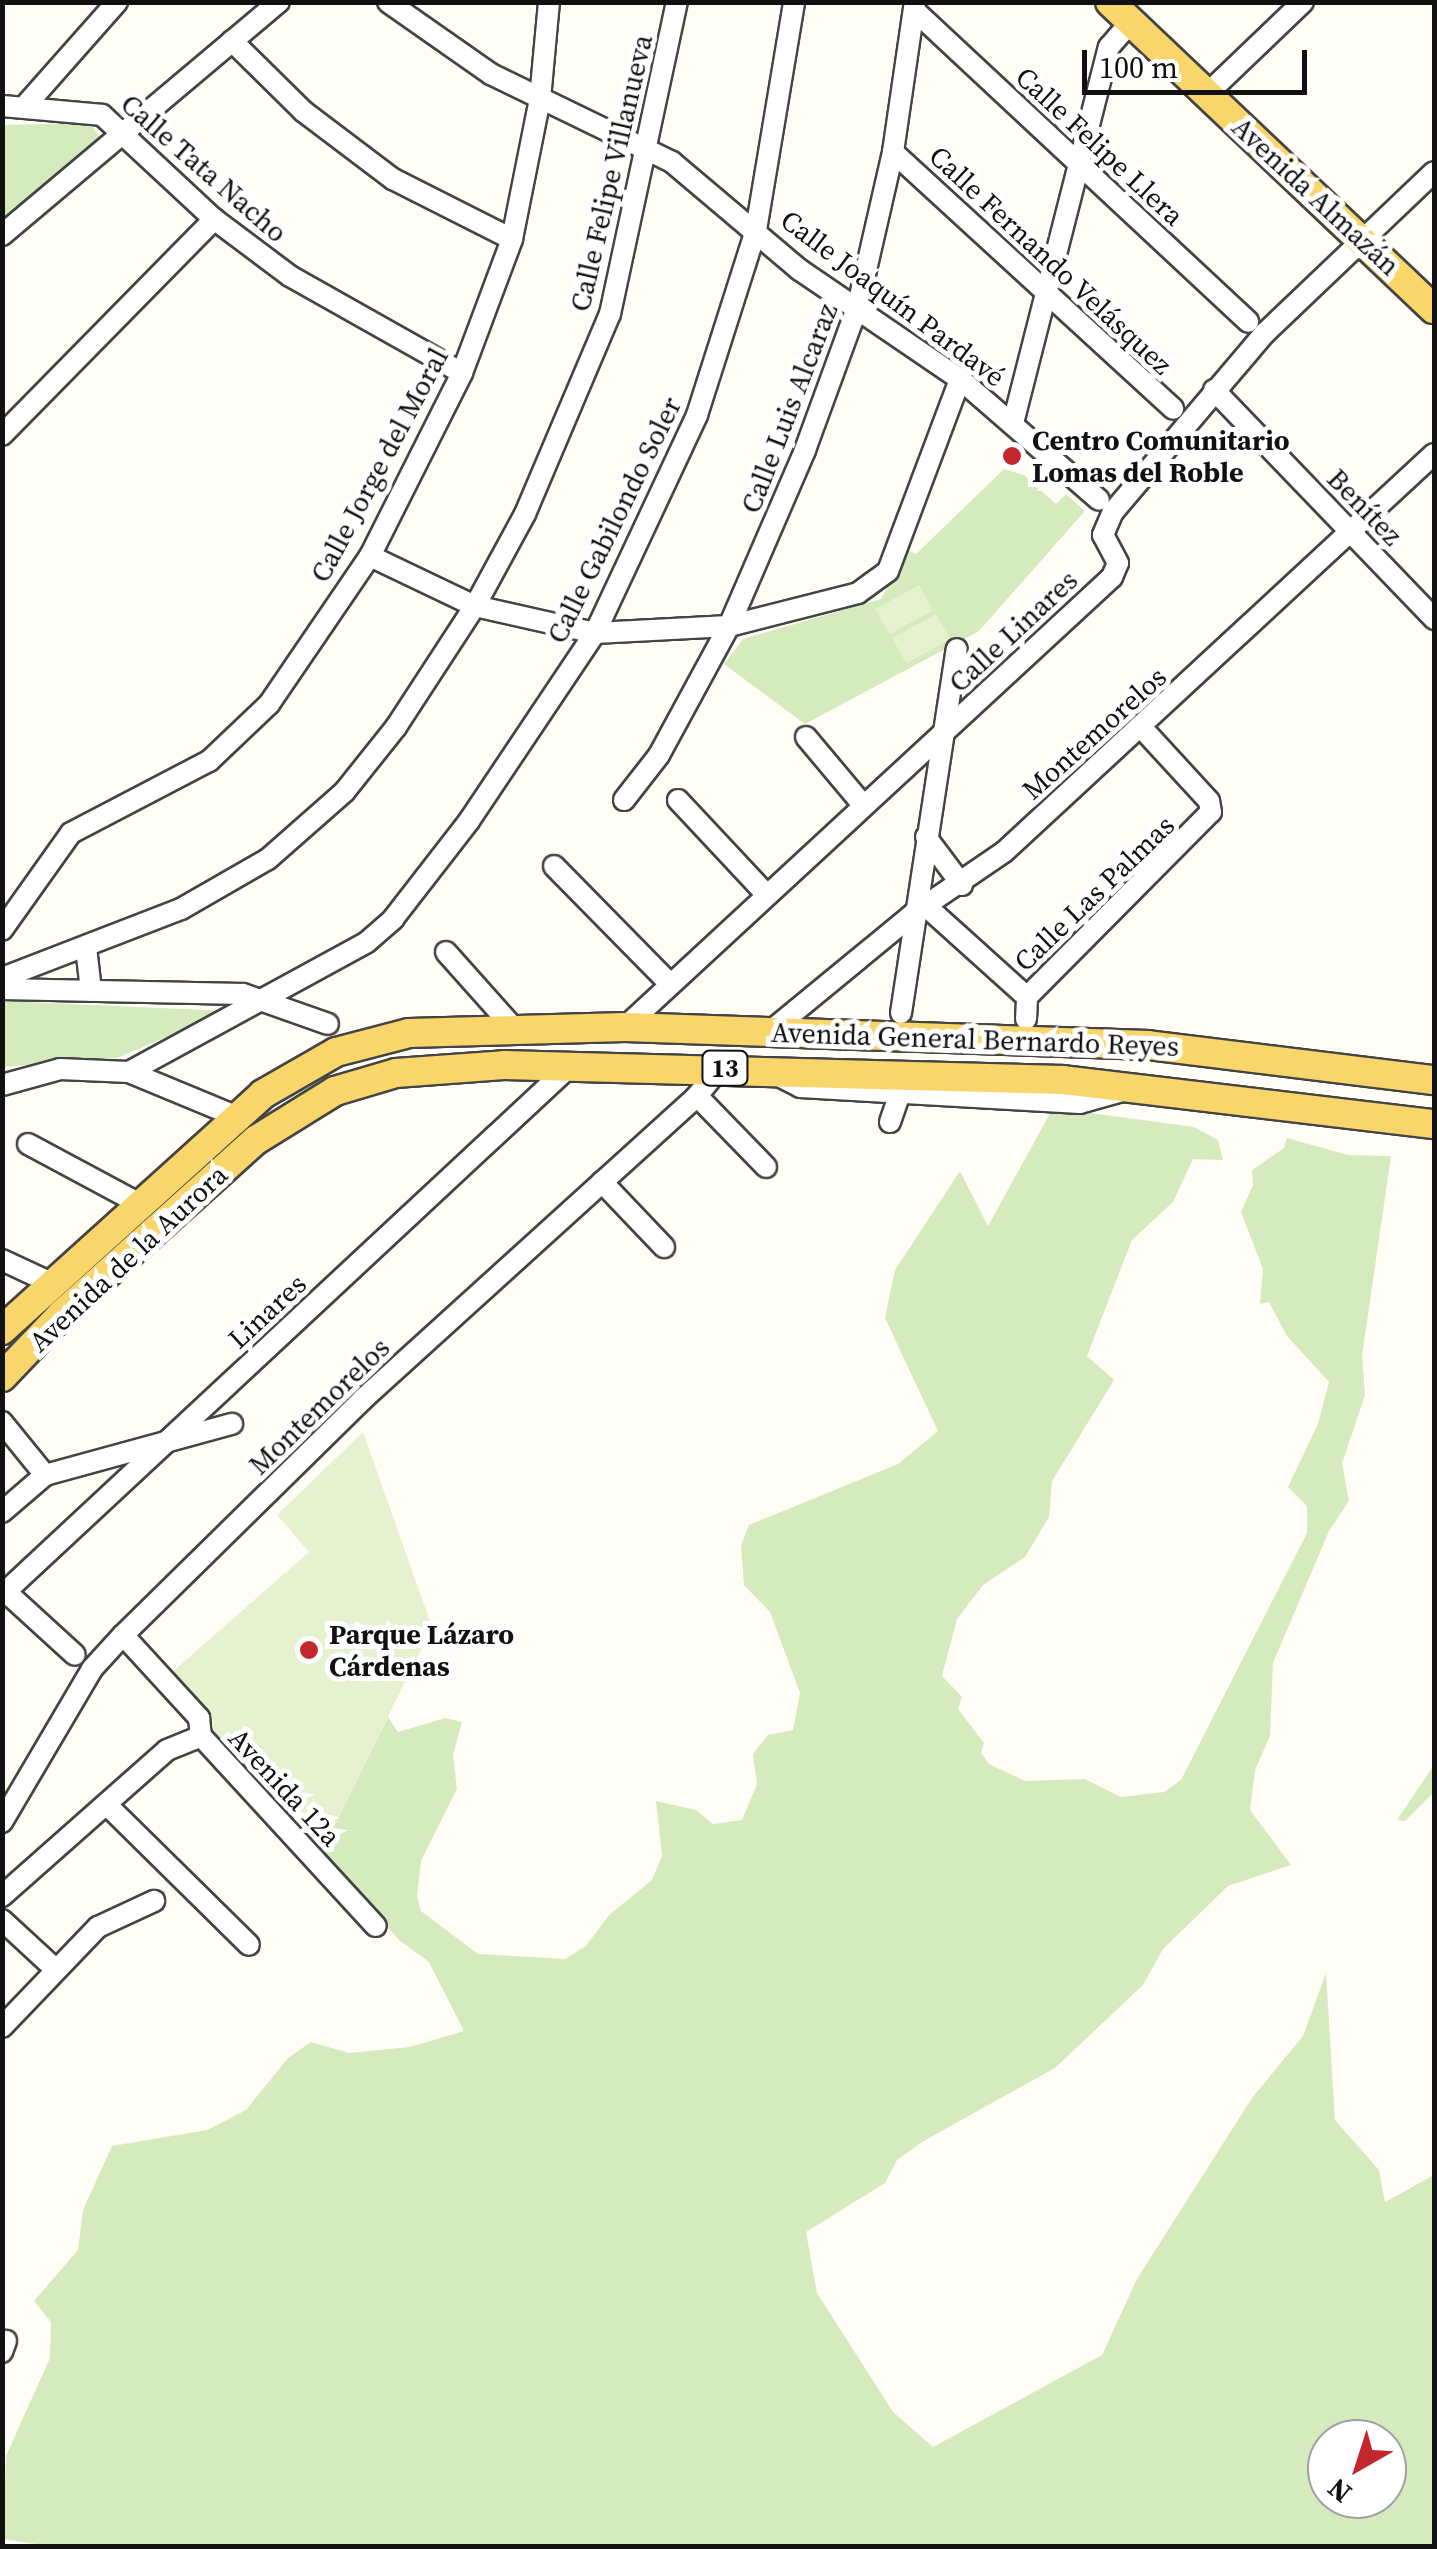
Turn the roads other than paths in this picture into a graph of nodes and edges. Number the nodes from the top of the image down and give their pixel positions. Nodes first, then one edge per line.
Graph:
1 (117, 2) edge
2 (280, 2) edge
3 (388, 2) edge
4 (549, 2) edge
5 (678, 2) edge
6 (794, 2) edge
7 (1110, 2) edge
8 (1303, 2) edge
9 (915, 6) edge
10 (1131, 22) junction
11 (232, 41) junction
12 (1207, 94) junction
13 (540, 100) junction
14 (2, 106) edge
15 (25, 106) junction
16 (125, 132) junction
17 (651, 148) junction
18 (892, 152) junction
19 (1082, 166) junction
20 (1434, 172) edge
21 (214, 219) junction
22 (756, 230) junction
23 (2, 235) edge
24 (512, 239) junction
25 (1363, 239) junction
26 (1048, 294) junction
27 (858, 305) junction
28 (1434, 308) edge
29 (1248, 322) dead end
30 (462, 373) junction
31 (960, 379) junction
32 (1214, 390) junction
33 (1173, 409) dead end
34 (1013, 424) junction
35 (2, 436) edge
36 (1434, 454) edge
37 (1098, 500) dead end
38 (1352, 533) junction
39 (370, 556) junction
40 (475, 606) junction
41 (1434, 619) edge
42 (729, 626) junction
43 (595, 633) junction
44 (957, 649) dead end
45 (1141, 727) junction
46 (945, 732) junction
47 (806, 737) dead end
48 (624, 800) dead end
49 (678, 800) dead end
50 (863, 804) junction
51 (926, 837) junction
52 (554, 866) dead end
53 (962, 885) junction
54 (764, 892) junction
55 (920, 910) junction
56 (2, 930) edge
57 (86, 947) junction
58 (446, 952) dead end
59 (2, 978) edge
60 (669, 982) junction
61 (2, 989) edge
62 (90, 991) junction
63 (1027, 997) junction
64 (260, 998) junction
65 (901, 1013) dead end
66 (1026, 1019) dead end
67 (328, 1024) dead end
68 (511, 1025) junction
69 (625, 1026) junction
70 (772, 1030) junction
71 (569, 1067) junction
72 (720, 1068) junction
73 (770, 1070) junction
74 (1363, 1070) junction
75 (129, 1072) junction
76 (1434, 1080) edge
77 (2, 1085) edge
78 (1131, 1088) junction
79 (900, 1093) junction
80 (697, 1096) junction
81 (1358, 1112) junction
82 (234, 1116) junction
83 (890, 1122) dead end
84 (1434, 1124) edge
85 (256, 1140) joint
86 (28, 1144) dead end
87 (766, 1167) dead end
88 (602, 1182) junction
89 (138, 1202) junction
90 (664, 1247) dead end
91 (2, 1260) edge
92 (51, 1282) junction
93 (2, 1330) edge
94 (2, 1377) edge
95 (2, 1422) edge
96 (232, 1424) dead end
97 (174, 1436) junction
98 (44, 1475) junction
99 (2, 1512) edge
100 (4, 1594) edge
101 (123, 1635) junction
102 (75, 1655) dead end
103 (201, 1736) junction
104 (9, 1789) edge
105 (106, 1805) junction
106 (2, 1822) edge
107 (2, 1896) edge
108 (154, 1902) dead end
109 (2, 1920) edge
110 (376, 1926) dead end
111 (249, 1945) dead end
112 (54, 1968) junction
113 (2, 2027) edge

1 - 15 street
2 - 11 street
3 - 13 street, Calle Joaquín Pardavé
4 - 13 street, Calle Jorge del Moral
5 - 17 street, Calle Felipe Villanueva
6 - 22 street, Calle Gabilondo Soler
7 - 10 main road, Avenida Almazán
8 - 12 street
9 - 18 street, Calle Luis Alcaraz
9 - 19 street, Calle Felipe Llera
10 - 12 main road, Avenida Almazán
10 - 19 street
11 - 16 street
11 - 24 street
12 - 25 main road, Avenida Almazán
13 - 17 street, Calle Joaquín Pardavé
13 - 24 street, Calle Jorge del Moral
14 - 15 street, Calle Tata Nacho
15 - 16 street, Calle Tata Nacho
16 - 21 street, Calle Tata Nacho
16 - 23 street
17 - 22 street, Calle Joaquín Pardavé
17 - 40 street, Calle Felipe Villanueva
18 - 26 street, Calle Fernando Velásquez
18 - 27 street, Calle Luis Alcaraz
19 - 26 street
19 - 29 street, Calle Felipe Llera
20 - 25 street
21 - 30 street, Calle Tata Nacho
21 - 35 street
22 - 27 street, Calle Joaquín Pardavé
22 - 43 street, Calle Gabilondo Soler
24 - 30 street, Calle Jorge del Moral
25 - 28 main road, Avenida Almazán
25 - 32 street, Calle Linares
26 - 33 street, Calle Fernando Velásquez
26 - 34 street
27 - 31 street, Calle Joaquín Pardavé
27 - 42 street, Calle Luis Alcaraz
30 - 39 street, Calle Jorge del Moral
31 - 34 street, Calle Joaquín Pardavé
31 - 42 street
32 - 38 street, Benítez
32 - 46 street, Calle Linares
34 - 37 street, Calle Joaquín Pardavé
36 - 38 street, Montemorelos
38 - 41 street, Benítez
38 - 45 street, Montemorelos
39 - 40 street
39 - 56 street, Calle Jorge del Moral
40 - 43 street
40 - 57 street, Calle Felipe Villanueva
42 - 43 street
42 - 48 street, Calle Luis Alcaraz
43 - 64 street, Calle Gabilondo Soler
44 - 46 street
45 - 53 street, Montemorelos
45 - 63 street, Calle Las Palmas
46 - 50 street, Calle Linares
46 - 51 street
47 - 50 street
49 - 54 street
50 - 54 street, Calle Linares
51 - 53 street
51 - 55 street
52 - 60 street
53 - 55 street, Montemorelos
54 - 60 street, Calle Linares
55 - 63 street
55 - 65 street
55 - 70 street, Montemorelos
57 - 59 street, Calle Felipe Villanueva
57 - 62 street
58 - 68 street
60 - 69 street, Calle Linares
61 - 62 street
62 - 64 street
63 - 66 street, Calle Las Palmas
64 - 67 street
64 - 75 street, Calle Gabilondo Soler
68 - 69 main road, Avenida General Bernardo Reyes / 13
68 - 82 main road, Avenida General Bernardo Reyes / 13
69 - 70 main road, Avenida General Bernardo Reyes / 13
70 - 74 main road, Avenida General Bernardo Reyes / 13
71 - 72 main road, Avenida General Bernardo Reyes / 13
71 - 85 main road, Avenida General Bernardo Reyes / 13
71 - 97 street, Linares
72 - 73 main road, Avenida General Bernardo Reyes / 13
72 - 80 street, Montemorelos
73 - 78 main road, Avenida General Bernardo Reyes / 13
73 - 79 street
74 - 76 main road, Avenida General Bernardo Reyes / 13
74 - 81 main road
75 - 77 street
75 - 82 street
78 - 79 street
78 - 81 main road, Avenida General Bernardo Reyes / 13
79 - 83 street
80 - 87 street
80 - 88 street, Montemorelos
81 - 84 main road, Avenida General Bernardo Reyes / 13
82 - 89 main road, Avenida de la Aurora / 13
85 - 94 main road, Avenida de la Aurora / 13
86 - 89 street
88 - 90 street
88 - 101 street, Montemorelos
89 - 92 main road, Avenida de la Aurora / 13
91 - 92 street
92 - 93 main road, Avenida de la Aurora / 13
95 - 98 street
96 - 97 street
97 - 98 street
97 - 100 street, Linares
98 - 99 street
100 - 102 street
101 - 103 street, Avenida 12a
101 - 104 street, Montemorelos
103 - 105 street
103 - 110 street, Avenida 12a
104 - 106 street, Montemorelos
105 - 107 street
105 - 111 street
108 - 112 street
109 - 112 street
112 - 113 street

